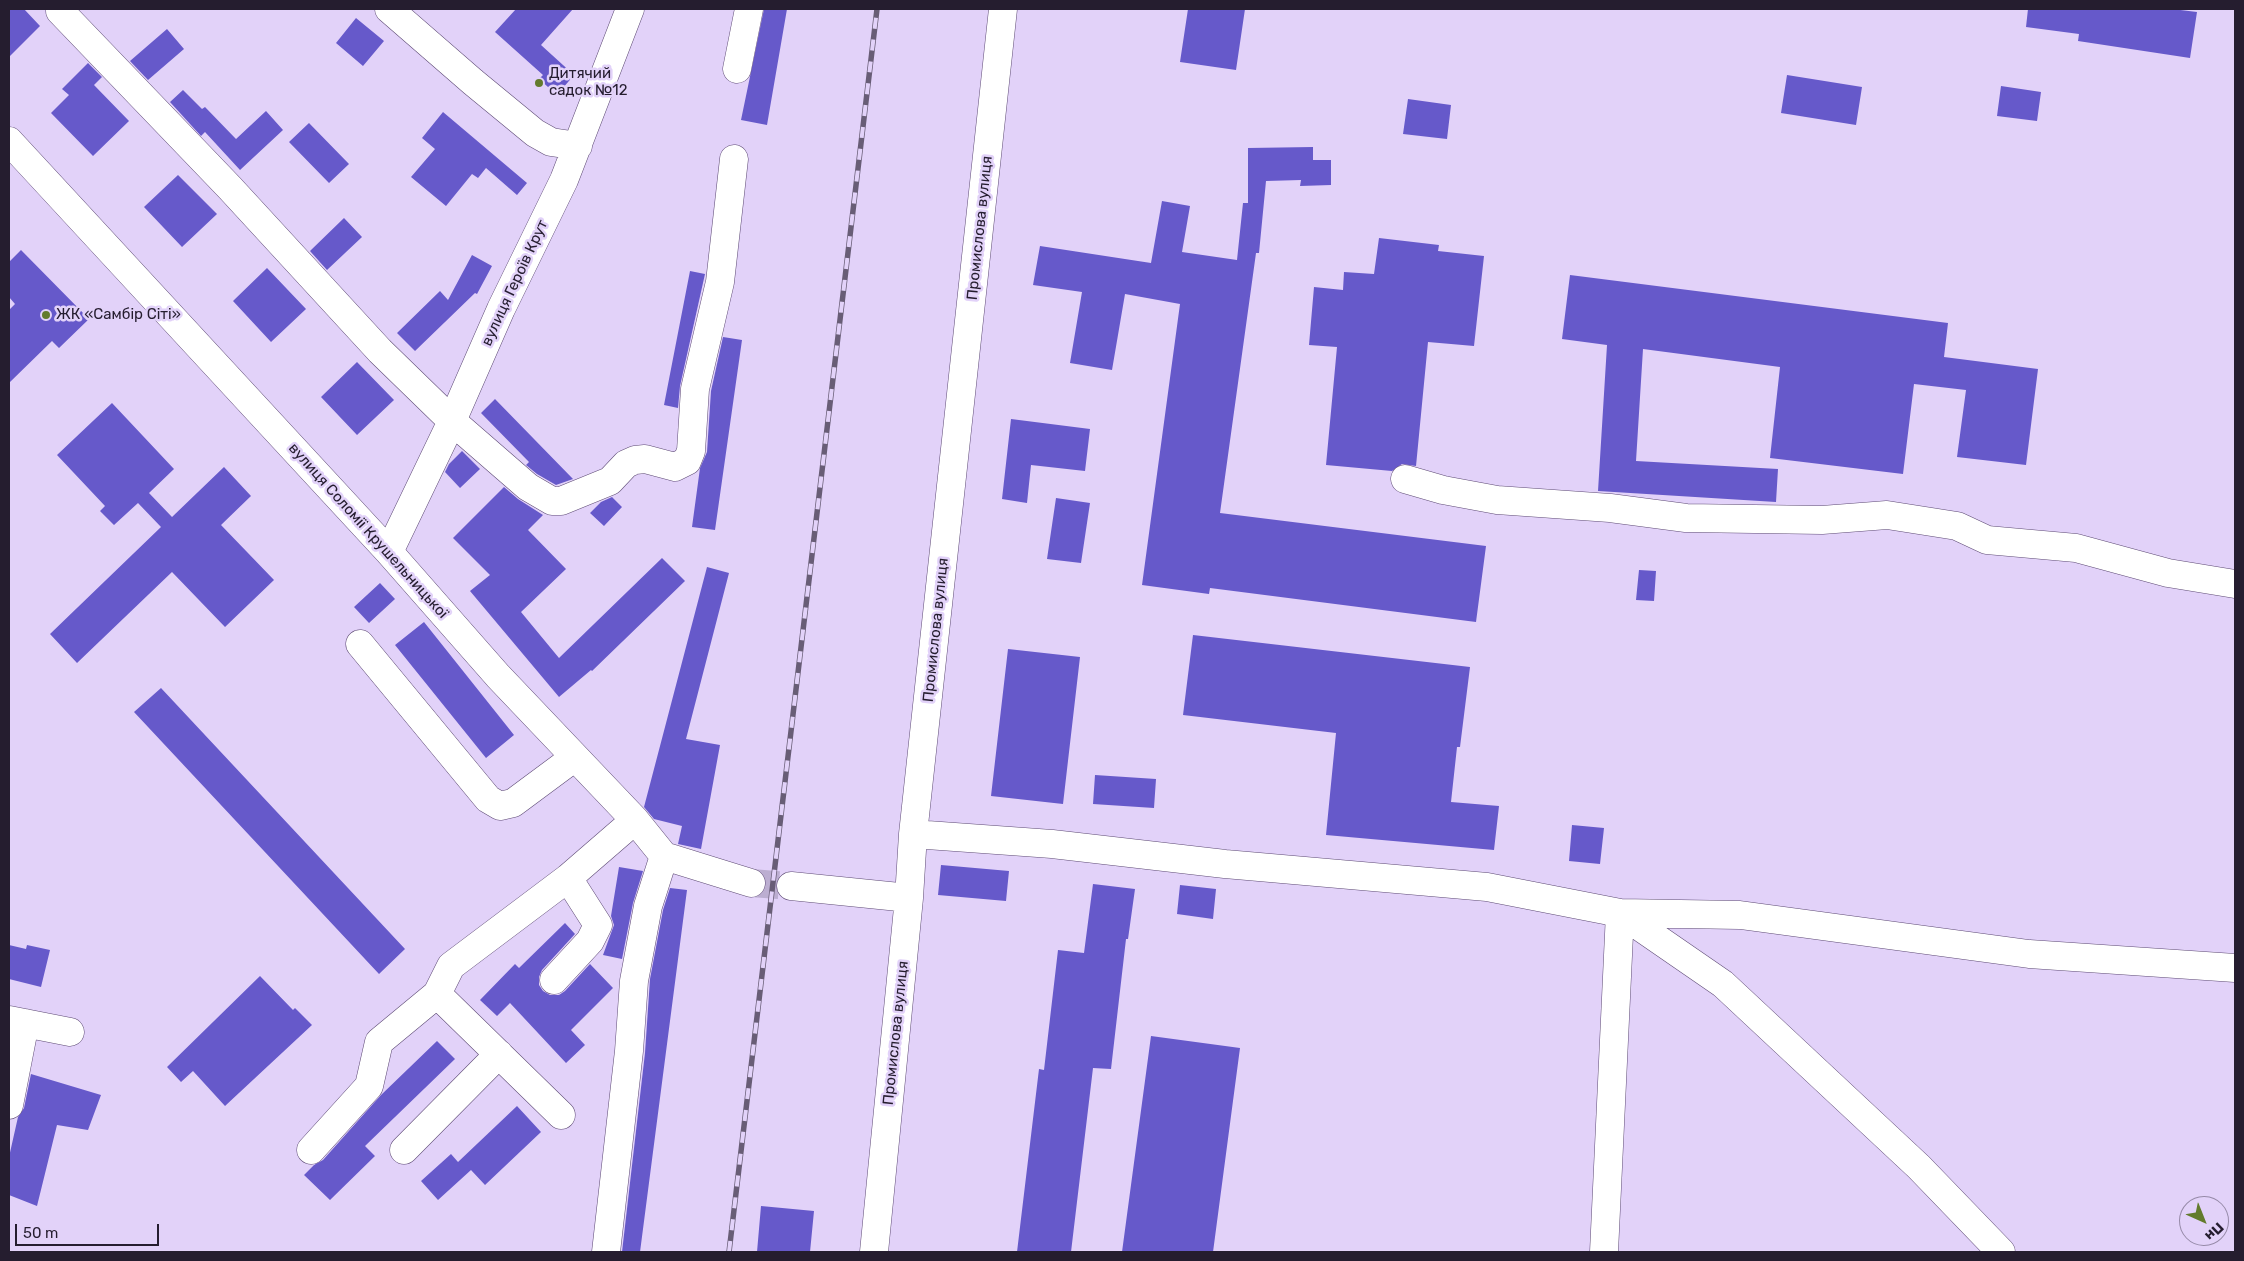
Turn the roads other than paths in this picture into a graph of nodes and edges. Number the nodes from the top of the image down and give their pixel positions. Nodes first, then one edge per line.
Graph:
1 (389, 9) edge
2 (630, 9) edge
3 (749, 9) edge
4 (1004, 9) edge
5 (60, 11) dead end
6 (737, 69) dead end
7 (9, 141) edge
8 (578, 146) junction
9 (734, 159) dead end
10 (452, 421) junction
11 (1405, 479) dead end
12 (389, 552) junction
13 (2235, 584) edge
14 (360, 644) dead end
15 (575, 757) junction
16 (635, 820) junction
17 (913, 834) junction
18 (664, 856) junction
19 (568, 878) junction
20 (751, 883) tunnel mouth
21 (791, 886) tunnel mouth
22 (909, 898) junction
23 (1620, 913) junction
24 (2235, 968) edge
25 (554, 980) dead end
26 (437, 994) junction
27 (17, 1022) edge
28 (70, 1032) dead end
29 (499, 1054) junction
30 (9, 1105) edge
31 (561, 1115) dead end
32 (311, 1150) dead end
33 (404, 1150) dead end
34 (606, 1252) edge
35 (874, 1252) edge
36 (1604, 1252) edge
37 (2000, 1252) edge

1 - 8 street
2 - 8 street, вулиця Героїв Крут
3 - 6 street
4 - 17 street, Промислова вулиця
5 - 10 street
7 - 12 street, вулиця Соломії Крушельницької
8 - 10 street, вулиця Героїв Крут
9 - 10 street
10 - 12 street, вулиця Героїв Крут
11 - 13 street
12 - 15 street, вулиця Соломії Крушельницької
14 - 15 street
15 - 16 street, вулиця Соломії Крушельницької
16 - 18 street, вулиця Соломії Крушельницької
16 - 19 street
17 - 22 street, Промислова вулиця
17 - 23 street
18 - 20 street
18 - 34 street
19 - 25 street
19 - 26 street
21 - 22 street
22 - 35 street, Промислова вулиця
23 - 24 street
23 - 36 street
23 - 37 street
26 - 29 street
26 - 32 street
27 - 28 street
27 - 30 street
29 - 31 street
29 - 33 street

